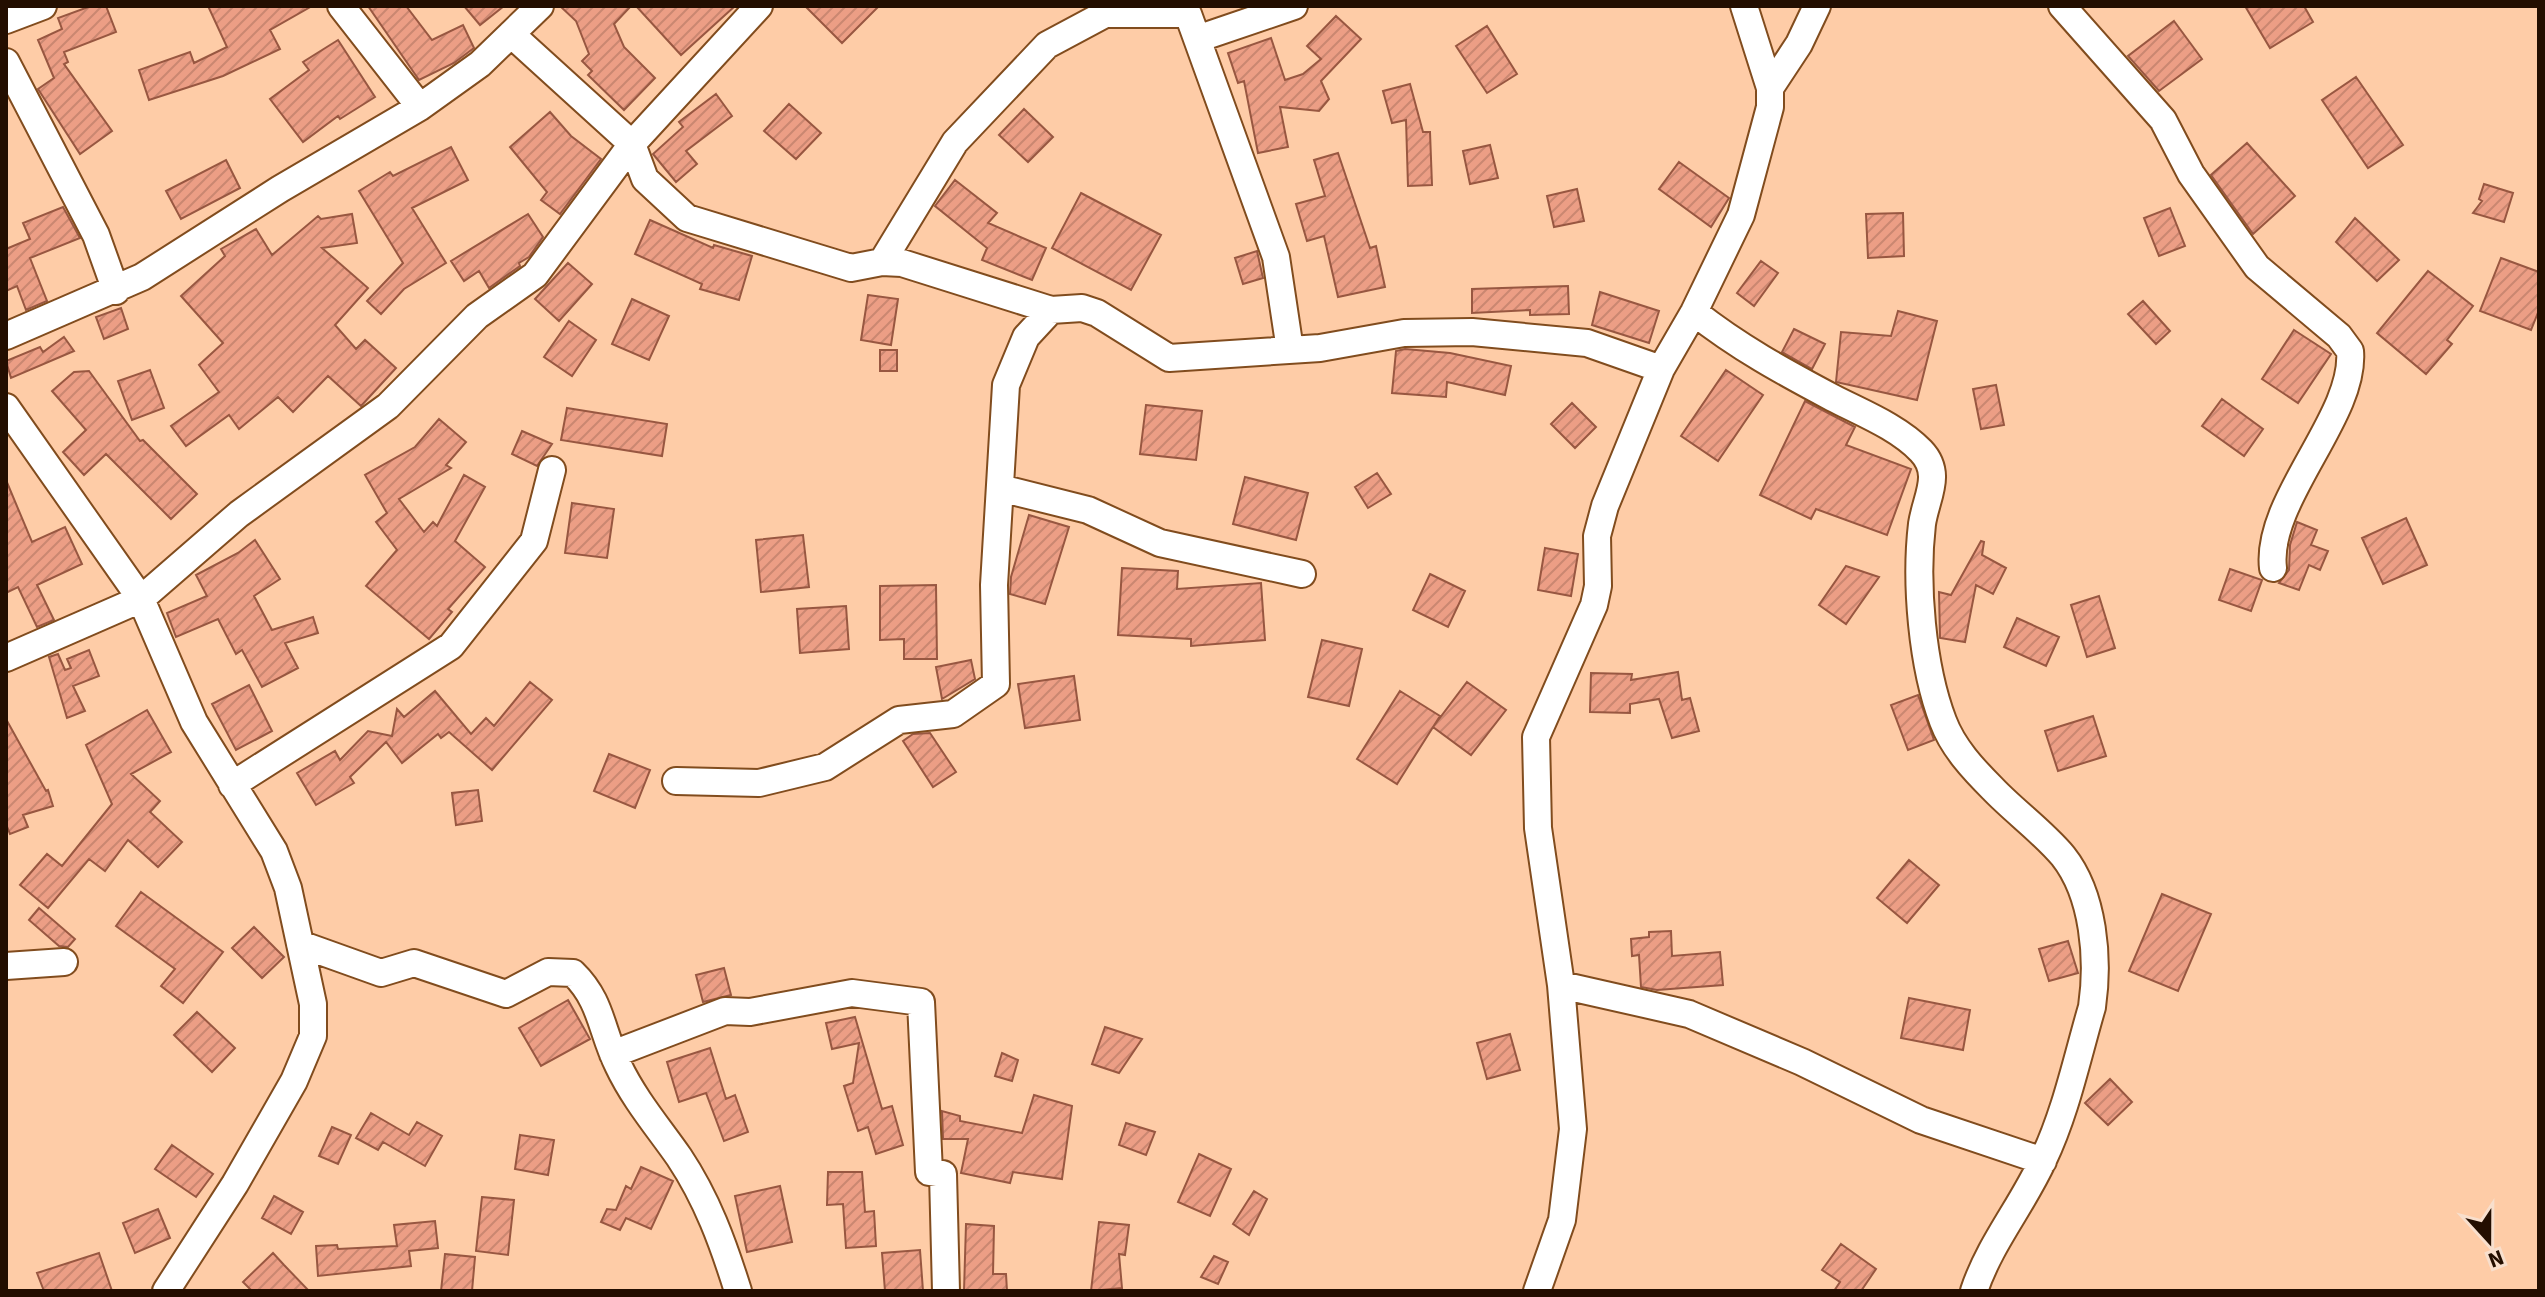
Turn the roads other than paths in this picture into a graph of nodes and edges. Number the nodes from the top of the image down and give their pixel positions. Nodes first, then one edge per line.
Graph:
1 (43, 6) edge
2 (341, 6) edge
3 (540, 6) edge
4 (759, 6) edge
5 (1294, 6) edge
6 (1744, 6) edge
7 (1817, 6) edge
8 (2062, 6) edge
9 (6, 20) edge
10 (511, 34) junction
11 (1197, 39) junction
12 (6, 62) edge
13 (1770, 88) junction
14 (420, 107) junction
15 (632, 144) junction
16 (882, 262) junction
17 (116, 291) junction
18 (1051, 310) junction
19 (1694, 312) junction
20 (6, 336) edge
21 (1290, 350) junction
22 (1661, 369) junction
23 (6, 407) edge
24 (552, 470) dead end
25 (1000, 488) junction
26 (2273, 568) dead end
27 (1302, 574) dead end
28 (141, 599) junction
29 (6, 658) edge
30 (676, 781) dead end
31 (232, 785) junction
32 (300, 944) junction
33 (64, 962) dead end
34 (6, 966) edge
35 (1561, 985) junction
36 (613, 1054) junction
37 (2043, 1161) junction
38 (166, 1291) edge
39 (738, 1291) edge
40 (946, 1291) edge
41 (1537, 1291) edge
42 (1974, 1291) edge

1 - 9 street
2 - 14 street
3 - 10 street
4 - 15 street
5 - 11 street
6 - 13 street
7 - 13 street
8 - 26 street
10 - 14 street
10 - 15 street
11 - 16 street
11 - 21 street
12 - 17 street
13 - 19 street
14 - 17 street
15 - 16 street
15 - 28 street
16 - 18 street
17 - 20 street
18 - 21 street
18 - 25 street
19 - 22 street
19 - 37 street
21 - 22 street
22 - 35 street
23 - 28 street
24 - 31 street
25 - 27 street
25 - 30 street
28 - 29 street
28 - 31 street
31 - 32 street
32 - 36 street
32 - 38 street
33 - 34 street
35 - 37 street
35 - 41 street
36 - 39 street
36 - 40 street
37 - 42 street

